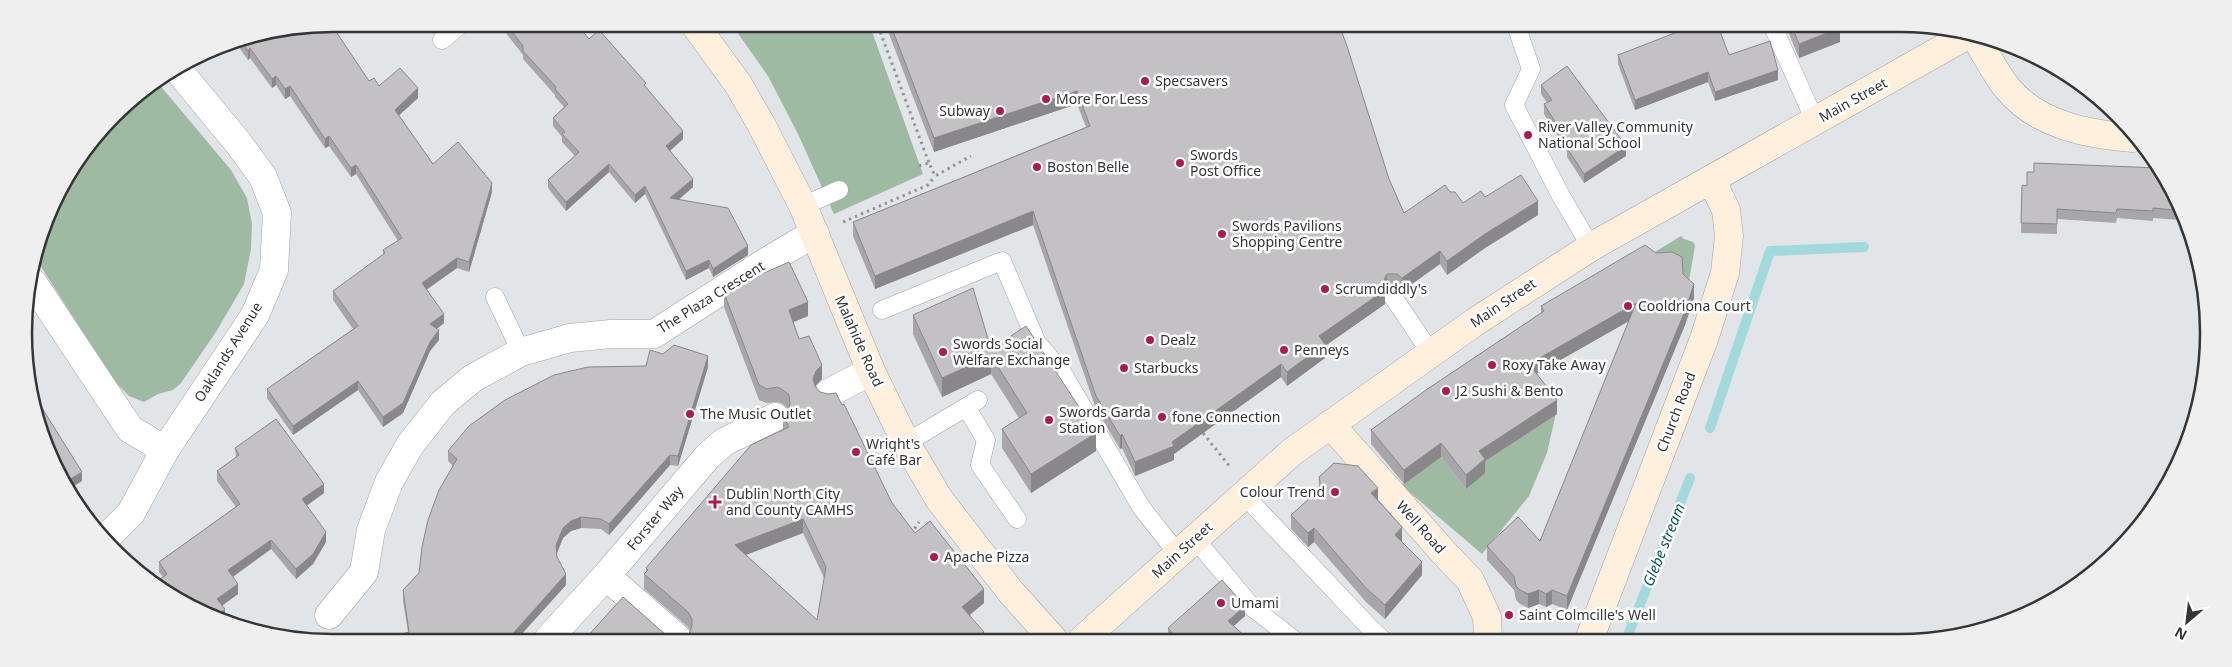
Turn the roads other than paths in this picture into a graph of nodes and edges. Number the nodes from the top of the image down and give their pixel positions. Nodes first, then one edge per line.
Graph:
1 (451, 32) edge
2 (700, 32) edge
3 (1518, 32) edge
4 (1775, 32) edge
5 (1960, 39) edge
6 (442, 40) dead end
7 (1980, 44) edge
8 (181, 74) edge
9 (1815, 121) junction
10 (2127, 137) edge
11 (1711, 179) junction
12 (838, 190) dead end
13 (803, 206) junction
14 (815, 234) junction
15 (1591, 247) junction
16 (36, 287) edge
17 (495, 297) dead end
18 (1394, 297) dead end
19 (882, 310) dead end
20 (521, 352) junction
21 (1431, 353) junction
22 (871, 371) junction
23 (829, 392) edge
24 (775, 417) dead end
25 (1330, 424) junction
26 (906, 443) junction
27 (165, 450) junction
28 (1246, 493) junction
29 (1017, 519) dead end
30 (110, 534) edge
31 (1186, 546) junction
32 (606, 576) junction
33 (328, 615) dead end
34 (1487, 627) edge
35 (553, 634) edge
36 (672, 634) edge
37 (1049, 634) edge
38 (1088, 634) edge
39 (1287, 634) edge
40 (1377, 634) edge
41 (1591, 634) edge

1 - 6 lane
2 - 13 main road, Malahide Road
3 - 15 lane
4 - 9 lane
5 - 9 main road, Main Street
7 - 10 main road
8 - 27 street, Oaklands Avenue
9 - 11 main road, Main Street
11 - 15 main road, Main Street
11 - 41 main road, Church Road
12 - 13 lane
13 - 14 main road, Malahide Road
14 - 20 street, The Plaza Crescent
14 - 22 main road, Malahide Road
15 - 21 main road, Main Street
16 - 27 street
17 - 20 lane
18 - 21 lane
19 - 31 lane
20 - 33 street, The Plaza Crescent
21 - 25 main road, Main Street
22 - 23 street
22 - 26 main road, Malahide Road
24 - 32 street, Forster Way
25 - 28 main road, Main Street
25 - 34 main road, Well Road
26 - 29 lane
26 - 37 main road, Malahide Road
27 - 30 street, Oaklands Avenue
28 - 31 main road, Main Street
28 - 40 lane
31 - 38 main road, Main Street
31 - 39 lane
32 - 35 street, Forster Way
32 - 36 street

